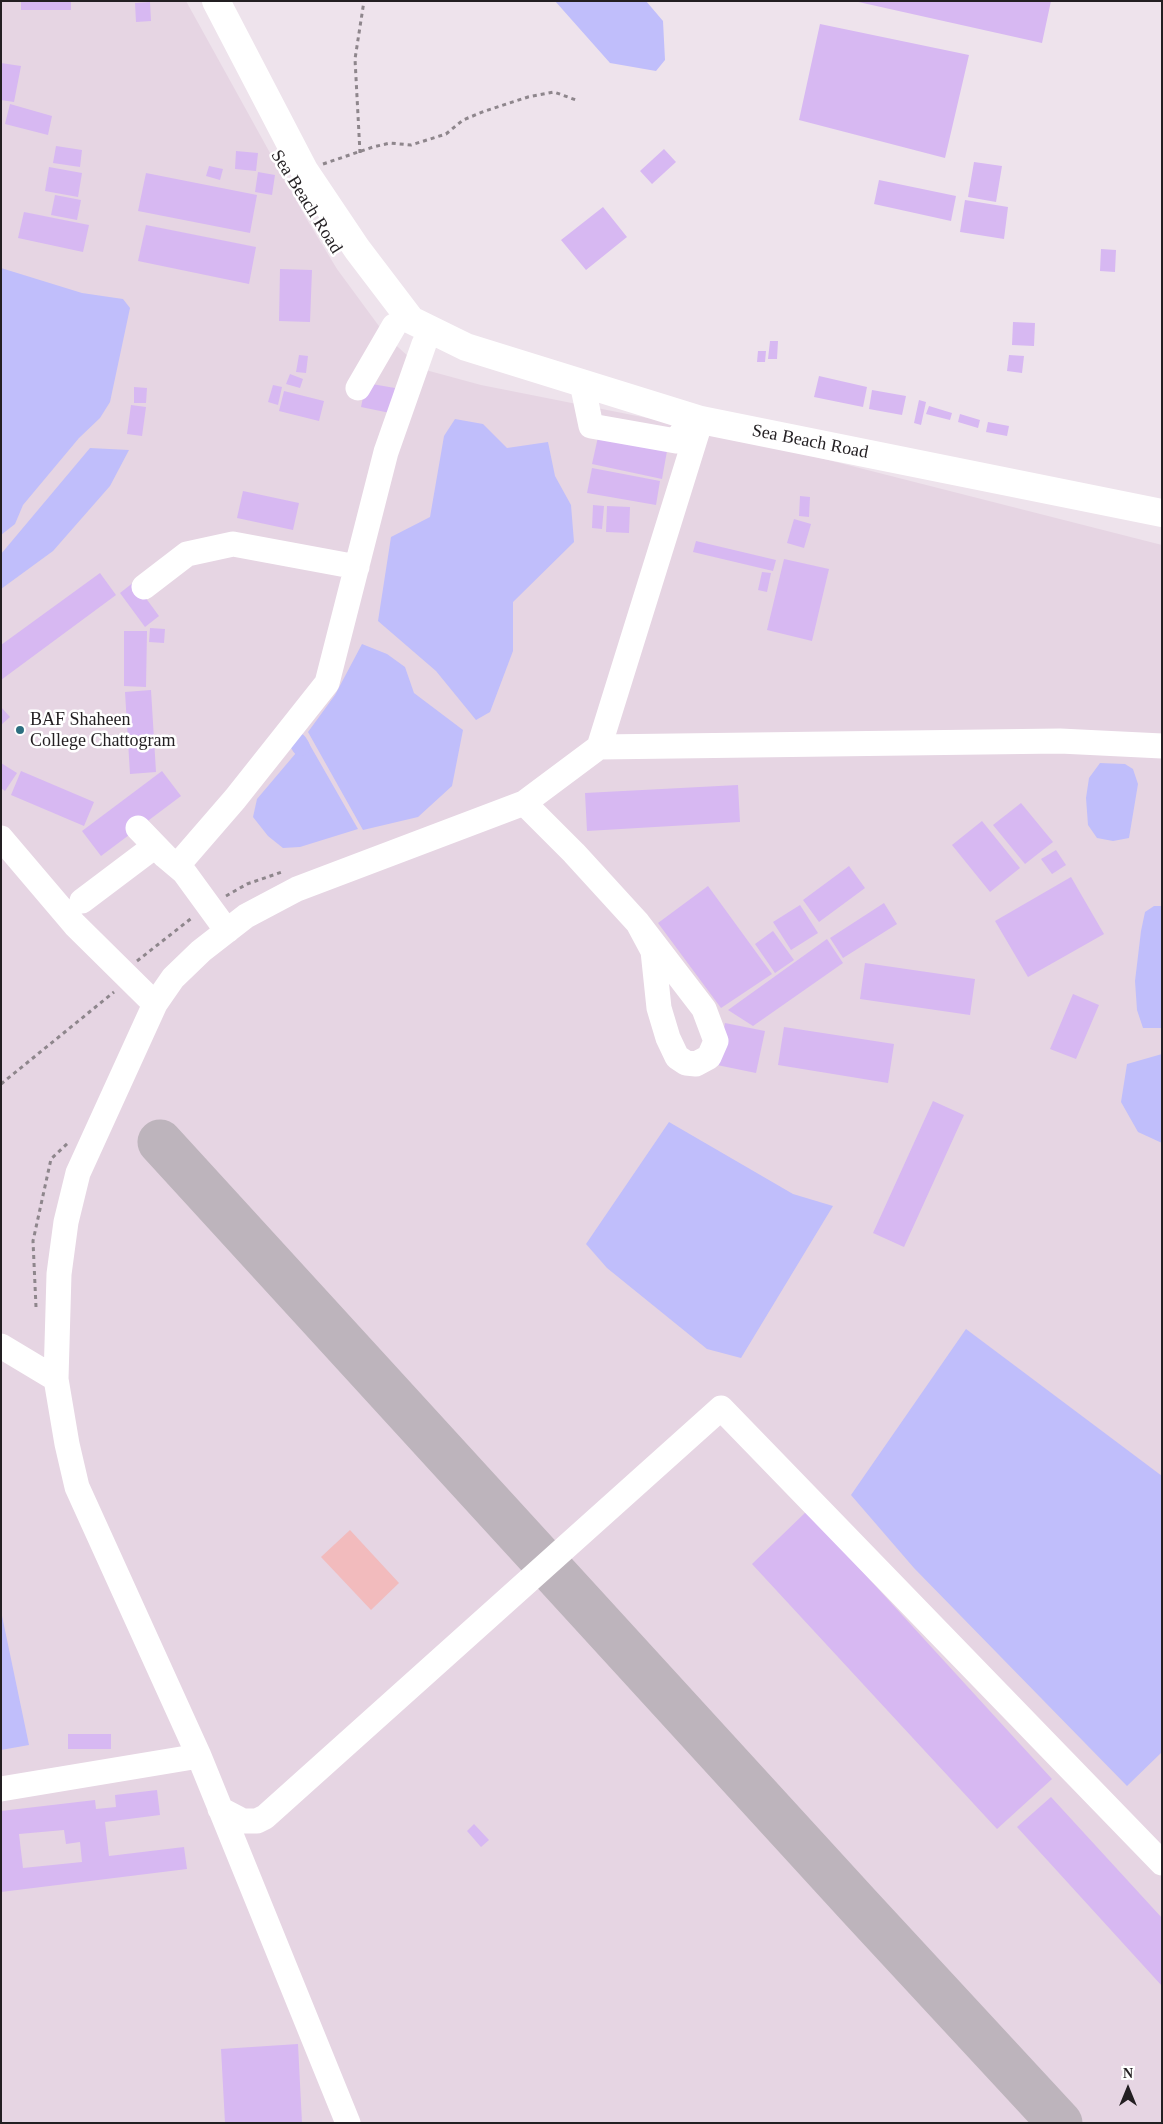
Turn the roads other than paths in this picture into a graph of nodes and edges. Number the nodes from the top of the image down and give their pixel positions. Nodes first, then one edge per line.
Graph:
1 (197, 1) edge
2 (216, 1) edge
3 (394, 326) junction
4 (424, 344) junction
5 (466, 347) junction
6 (582, 383) junction
7 (358, 388) dead end
8 (696, 419) junction
9 (1162, 513) edge
10 (357, 567) junction
11 (144, 587) dead end
12 (1162, 746) edge
13 (599, 747) junction
14 (524, 803) junction
15 (1, 838) edge
16 (177, 866) junction
17 (82, 901) dead end
18 (638, 923) junction
19 (227, 931) junction
20 (155, 1004) junction
21 (1, 1346) edge
22 (56, 1379) junction
23 (199, 1756) junction
24 (1, 1790) edge
25 (220, 1809) junction
26 (1162, 1863) edge
27 (348, 2123) edge

1 - 3 main road, Sea Beach Road
2 - 5 main road, Sea Beach Road
3 - 4 main road, Sea Beach Road
3 - 7 street
4 - 5 main road, Sea Beach Road
4 - 10 street
5 - 6 main road, Sea Beach Road
6 - 8 main road, Sea Beach Road
6 - 8 street
8 - 9 main road, Sea Beach Road
8 - 13 street
10 - 11 street
10 - 16 street
12 - 13 street
13 - 14 street
14 - 18 street
14 - 19 street
15 - 20 street
16 - 17 street
16 - 19 street
18 - 18 street
19 - 20 street
20 - 22 street
21 - 22 street
22 - 23 street
23 - 24 street
23 - 25 street
25 - 26 street
25 - 27 street

